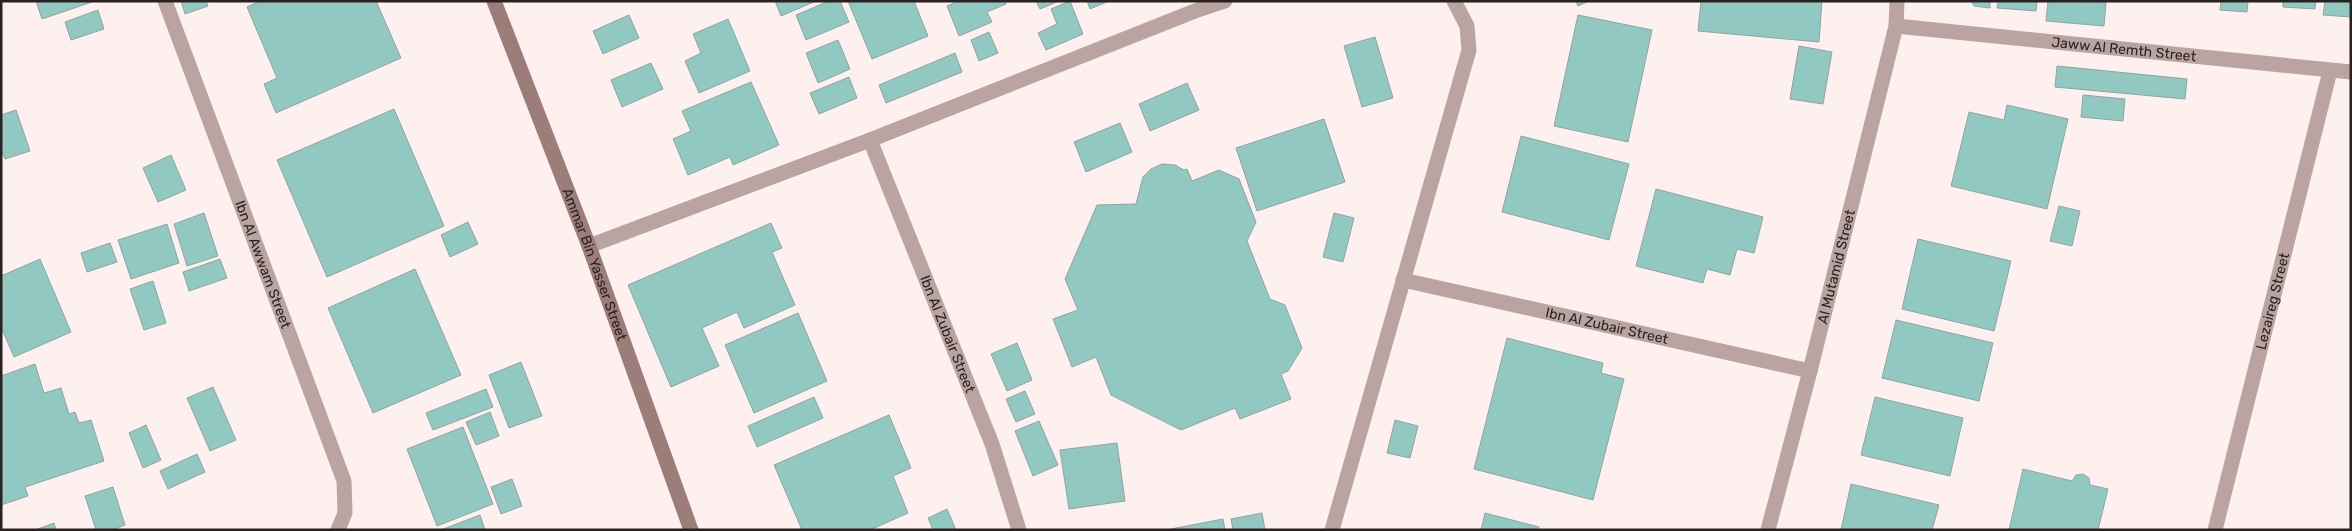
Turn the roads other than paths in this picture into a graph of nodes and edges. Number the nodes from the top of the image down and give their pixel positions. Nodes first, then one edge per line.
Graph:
1 (165, 1) edge
2 (494, 1) edge
3 (1225, 1) edge
4 (1454, 1) edge
5 (1897, 1) edge
6 (1192, 6) edge
7 (1896, 26) junction
8 (2330, 71) junction
9 (2351, 72) edge
10 (870, 140) junction
11 (589, 246) junction
12 (1403, 280) junction
13 (1810, 371) junction
14 (338, 530) edge
15 (691, 530) edge
16 (1019, 530) edge
17 (1332, 530) edge
18 (1768, 530) edge
19 (2215, 530) edge

1 - 14 street, Ibn Al Awwam Street
2 - 11 street, Ammar Bin Yasser Street
3 - 6 street
4 - 12 street
5 - 7 street, Al Mutamid Street
6 - 10 street
7 - 8 street, Jaww Al Remth Street
7 - 13 street, Al Mutamid Street
8 - 9 street, Jaww Al Remth Street
8 - 19 street, Lezaireg Street
10 - 11 street
10 - 16 street, Ibn Al Zubair Street
11 - 15 street, Ammar Bin Yasser Street
12 - 13 street, Ibn Al Zubair Street
12 - 17 street
13 - 18 street, Al Mutamid Street

